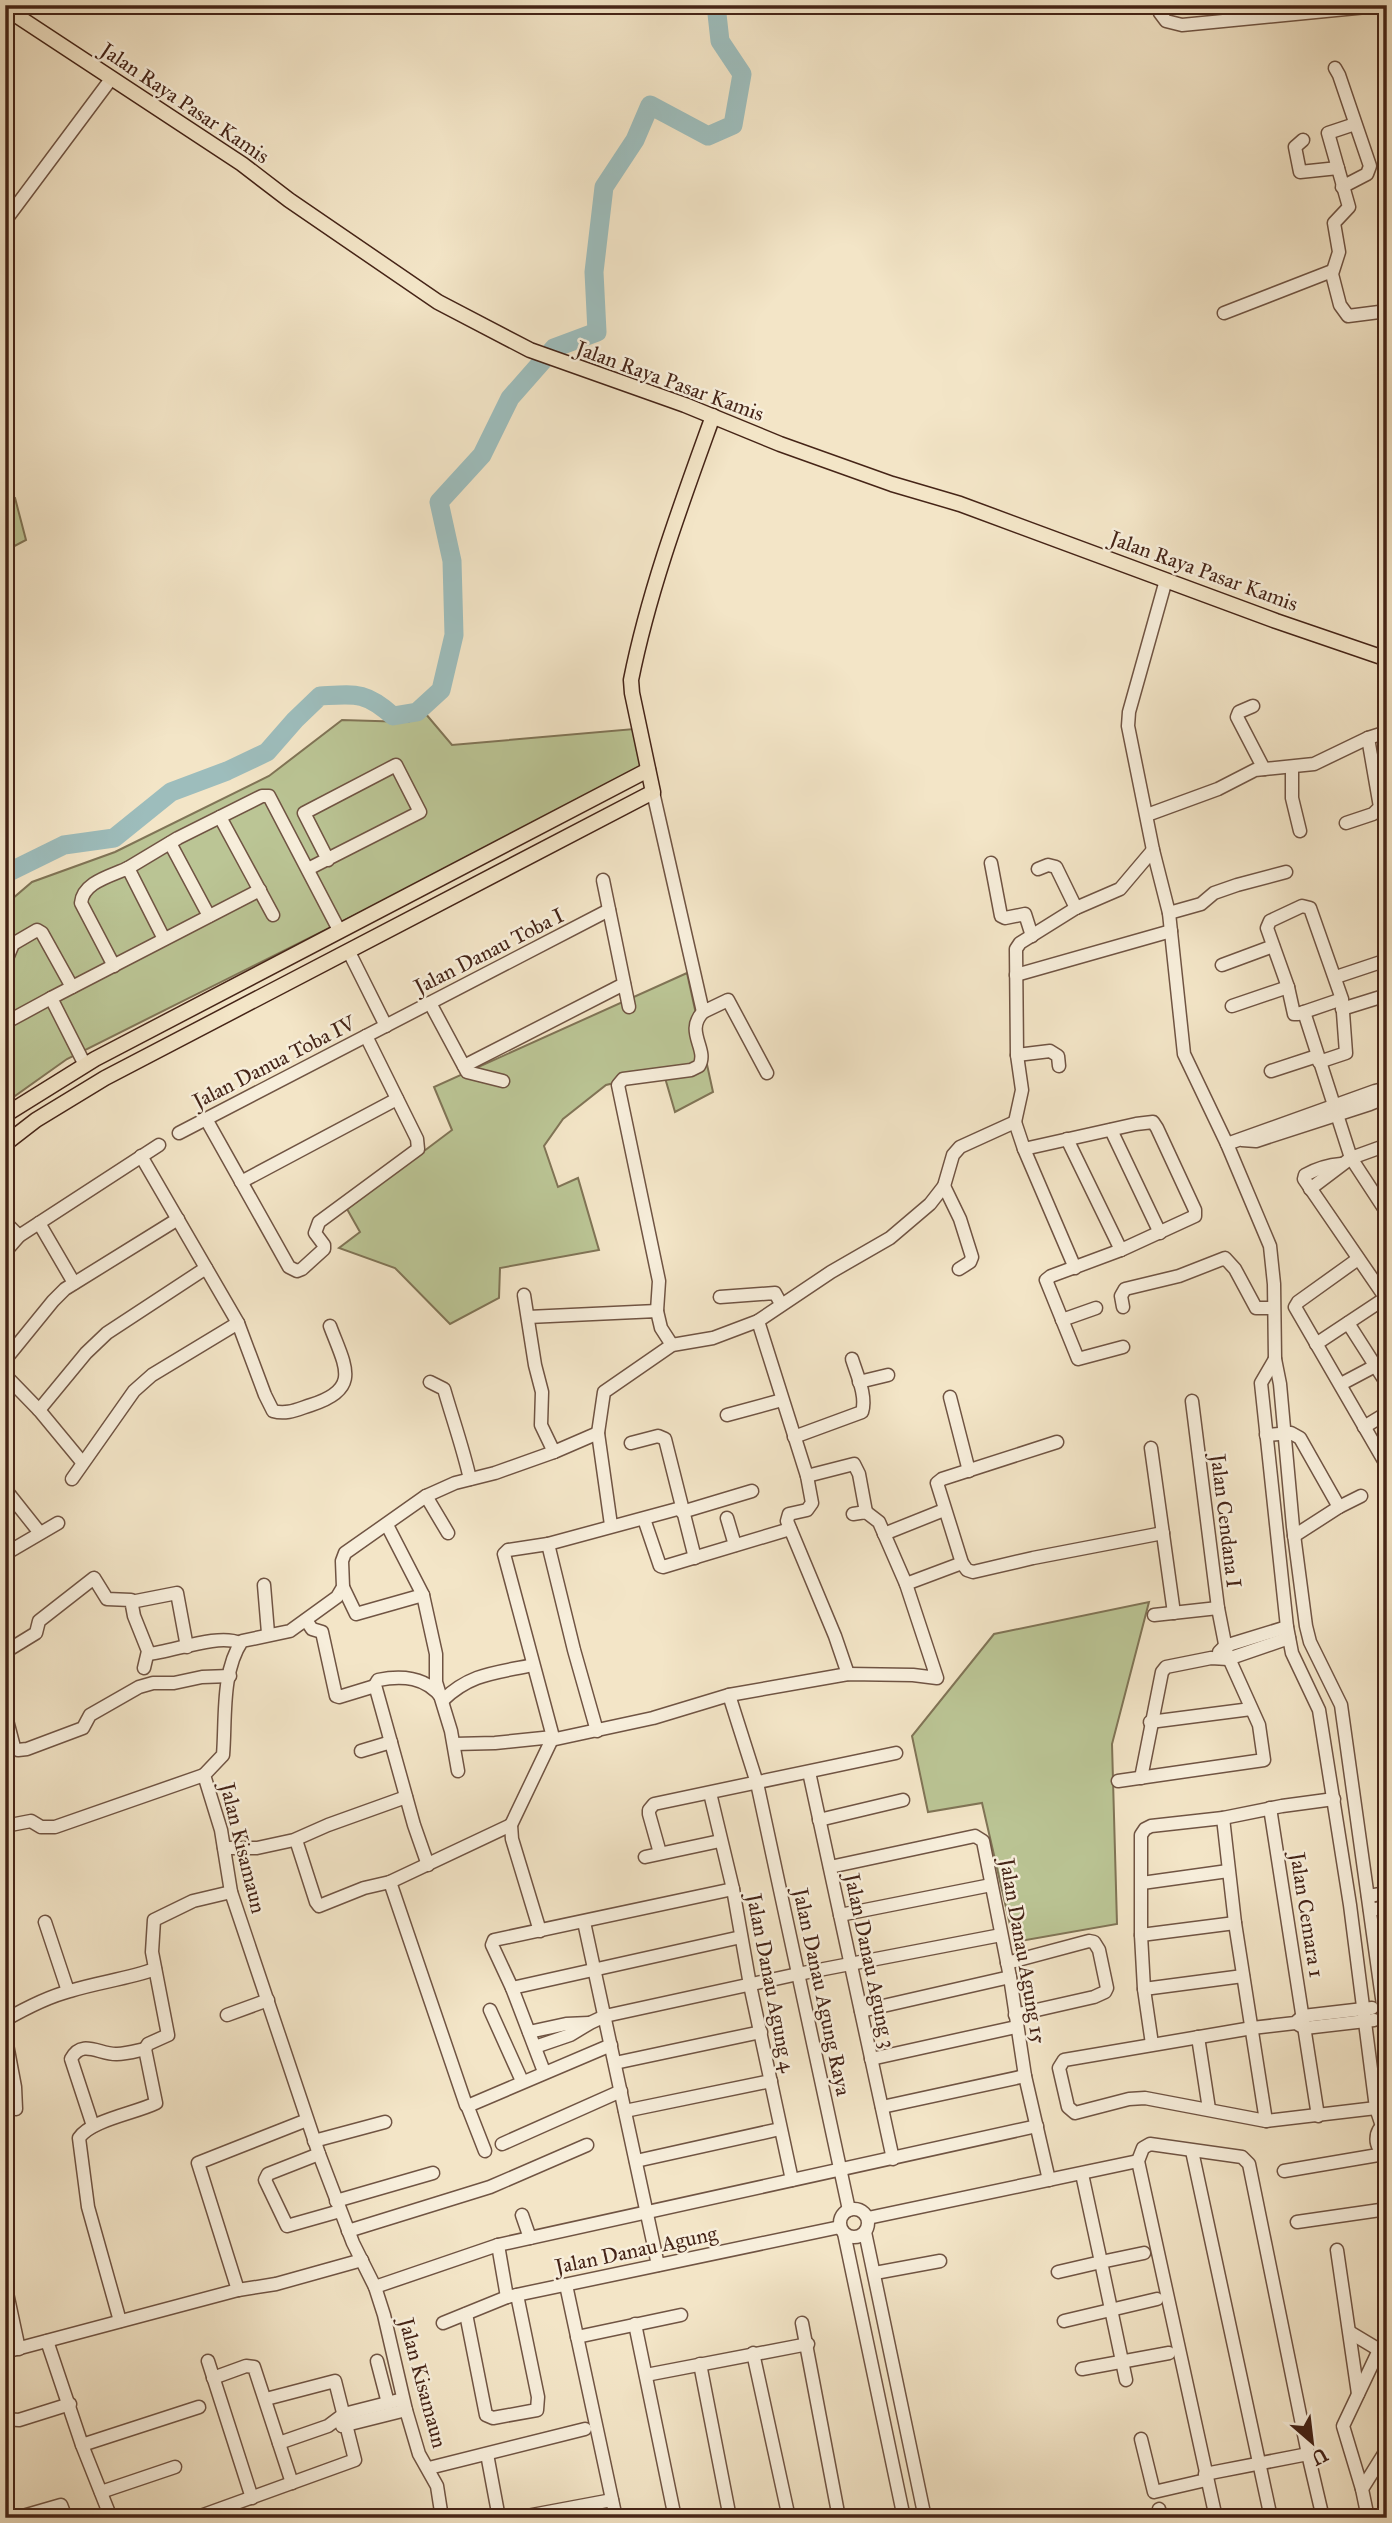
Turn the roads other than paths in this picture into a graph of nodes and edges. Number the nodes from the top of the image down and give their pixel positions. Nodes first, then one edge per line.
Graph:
1 (1159, 5) edge
2 (1387, 5) edge
3 (1343, 7) edge
4 (5, 8) edge
5 (1285, 10) edge
6 (1335, 68) dead end
7 (111, 79) junction
8 (1355, 124) junction
9 (1303, 140) dead end
10 (1338, 168) junction
11 (1342, 187) junction
12 (5, 221) edge
13 (1332, 271) junction
14 (1387, 311) edge
15 (1224, 313) dead end
16 (713, 416) junction
17 (1166, 580) junction
18 (1386, 659) edge
19 (1253, 706) dead end
20 (1387, 708) edge
21 (1387, 732) edge
22 (1368, 738) junction
23 (1292, 767) junction
24 (1264, 769) junction
25 (648, 770) junction
26 (653, 792) junction
27 (1147, 815) junction
28 (220, 817) junction
29 (1346, 823) dead end
30 (1300, 831) dead end
31 (170, 843) junction
32 (1153, 850) junction
33 (328, 859) junction
34 (991, 863) dead end
35 (128, 868) junction
36 (308, 869) junction
37 (1038, 869) dead end
38 (1286, 872) dead end
39 (603, 880) dead end
40 (260, 890) junction
41 (1076, 908) junction
42 (609, 910) junction
43 (1168, 913) junction
44 (273, 915) dead end
45 (209, 916) junction
46 (358, 921) junction
47 (339, 930) junction
48 (1171, 931) junction
49 (1032, 936) junction
50 (164, 939) junction
51 (368, 942) junction
52 (1273, 946) junction
53 (349, 952) junction
54 (1384, 961) dead end
55 (5, 963) edge
56 (1222, 965) dead end
57 (114, 966) junction
58 (1016, 975) junction
59 (1336, 977) junction
60 (624, 984) junction
61 (72, 987) junction
62 (1288, 987) junction
63 (1387, 995) edge
64 (51, 998) junction
65 (430, 1003) junction
66 (1342, 1004) junction
67 (1232, 1006) dead end
68 (629, 1007) dead end
69 (702, 1012) junction
70 (1304, 1012) junction
71 (5, 1023) edge
72 (386, 1026) junction
73 (366, 1036) junction
74 (1017, 1055) junction
75 (1318, 1059) junction
76 (85, 1065) junction
77 (464, 1066) junction
78 (1059, 1066) dead end
79 (1272, 1071) dead end
80 (767, 1073) dead end
81 (503, 1081) dead end
82 (397, 1099) junction
83 (1335, 1110) junction
84 (5, 1115) edge
85 (206, 1119) junction
86 (1015, 1122) junction
87 (1111, 1130) junction
88 (179, 1133) dead end
89 (1067, 1139) junction
90 (5, 1144) edge
91 (1227, 1144) junction
92 (1387, 1144) edge
93 (159, 1145) dead end
94 (1024, 1149) junction
95 (141, 1156) junction
96 (1346, 1161) junction
97 (241, 1182) junction
98 (944, 1186) junction
99 (1387, 1213) edge
100 (178, 1219) junction
101 (5, 1222) edge
102 (39, 1223) junction
103 (1160, 1233) junction
104 (19, 1236) junction
105 (1121, 1250) junction
106 (5, 1252) edge
107 (1358, 1259) junction
108 (206, 1268) junction
109 (1075, 1268) junction
110 (959, 1269) dead end
111 (74, 1283) junction
112 (524, 1295) dead end
113 (720, 1297) dead end
114 (1386, 1298) edge
115 (781, 1304) junction
116 (1123, 1307) dead end
117 (1096, 1308) dead end
118 (1273, 1308) junction
119 (657, 1311) junction
120 (528, 1317) junction
121 (1062, 1320) junction
122 (758, 1321) junction
123 (239, 1323) junction
124 (1348, 1323) junction
125 (330, 1326) dead end
126 (1316, 1344) junction
127 (672, 1345) junction
128 (1123, 1348) dead end
129 (852, 1359) dead end
130 (1275, 1359) junction
131 (5, 1360) edge
132 (1375, 1366) junction
133 (5, 1375) edge
134 (888, 1375) dead end
135 (430, 1382) dead end
136 (859, 1382) junction
137 (1341, 1384) junction
138 (1387, 1384) edge
139 (950, 1397) dead end
140 (782, 1399) junction
141 (1192, 1401) dead end
142 (39, 1410) junction
143 (1387, 1413) edge
144 (727, 1415) dead end
145 (1364, 1427) junction
146 (598, 1433) junction
147 (1285, 1433) junction
148 (1266, 1435) junction
149 (794, 1437) junction
150 (1057, 1442) dead end
151 (631, 1443) dead end
152 (1151, 1448) dead end
153 (554, 1452) junction
154 (1288, 1456) junction
155 (1269, 1460) junction
156 (82, 1462) junction
157 (1387, 1466) edge
158 (969, 1471) junction
159 (807, 1476) junction
160 (72, 1479) dead end
161 (470, 1479) junction
162 (5, 1489) edge
163 (752, 1491) dead end
164 (426, 1496) junction
165 (1361, 1496) dead end
166 (1339, 1507) junction
167 (681, 1510) junction
168 (944, 1510) junction
169 (727, 1518) dead end
170 (644, 1519) junction
171 (58, 1522) dead end
172 (387, 1525) junction
173 (611, 1525) junction
174 (790, 1529) junction
175 (1276, 1530) junction
176 (1294, 1532) junction
177 (40, 1533) junction
178 (1163, 1533) junction
179 (447, 1534) dead end
180 (884, 1534) junction
181 (548, 1544) junction
182 (735, 1545) junction
183 (5, 1555) edge
184 (695, 1558) junction
185 (962, 1563) junction
186 (906, 1584) junction
187 (264, 1585) dead end
188 (343, 1587) junction
189 (423, 1595) junction
190 (131, 1602) junction
191 (1218, 1608) junction
192 (1174, 1613) junction
193 (1154, 1615) dead end
194 (306, 1620) junction
195 (1288, 1632) junction
196 (268, 1633) junction
197 (240, 1643) junction
198 (187, 1647) junction
199 (5, 1652) edge
200 (1227, 1653) junction
201 (148, 1654) junction
202 (533, 1665) junction
203 (144, 1668) dead end
204 (848, 1674) junction
205 (230, 1676) junction
206 (375, 1686) junction
207 (729, 1695) junction
208 (443, 1699) junction
209 (1341, 1705) junction
210 (1251, 1709) junction
211 (1320, 1710) junction
212 (5, 1713) edge
213 (1150, 1722) junction
214 (597, 1731) junction
215 (552, 1739) junction
216 (391, 1742) junction
217 (454, 1744) junction
218 (361, 1751) dead end
219 (896, 1753) dead end
220 (458, 1771) dead end
221 (809, 1772) junction
222 (204, 1775) junction
223 (1141, 1778) junction
224 (1118, 1781) dead end
225 (757, 1783) junction
226 (710, 1793) junction
227 (406, 1797) junction
228 (1334, 1799) junction
229 (902, 1800) dead end
230 (1270, 1808) junction
231 (1223, 1818) junction
232 (819, 1820) junction
233 (511, 1825) junction
234 (5, 1826) edge
235 (296, 1840) junction
236 (720, 1841) junction
237 (224, 1848) junction
238 (660, 1853) junction
239 (645, 1857) dead end
240 (428, 1865) junction
241 (830, 1867) junction
242 (1228, 1871) junction
243 (390, 1882) junction
244 (1142, 1883) junction
245 (991, 1885) junction
246 (733, 1889) junction
247 (230, 1892) junction
248 (1387, 1893) edge
249 (1369, 1903) junction
250 (1350, 1905) junction
251 (1387, 1907) edge
252 (840, 1915) junction
253 (45, 1922) dead end
254 (584, 1922) junction
255 (1235, 1923) junction
256 (540, 1931) junction
257 (1001, 1935) junction
258 (1141, 1935) junction
259 (741, 1937) junction
260 (1007, 1962) junction
261 (851, 1964) junction
262 (155, 1969) junction
263 (595, 1970) junction
264 (799, 1974) junction
265 (1243, 1976) junction
266 (1010, 1977) junction
267 (751, 1985) junction
268 (512, 1989) junction
269 (1144, 1989) junction
270 (68, 1991) junction
271 (268, 2000) junction
272 (490, 2010) dead end
273 (861, 2011) junction
274 (1384, 2012) junction
275 (227, 2015) dead end
276 (1365, 2015) junction
277 (605, 2016) junction
278 (5, 2020) edge
279 (1015, 2021) junction
280 (590, 2023) junction
281 (1301, 2023) junction
282 (1252, 2028) junction
283 (529, 2032) junction
284 (761, 2032) junction
285 (5, 2034) edge
286 (1387, 2034) edge
287 (1198, 2037) junction
288 (1152, 2044) junction
289 (611, 2045) junction
290 (535, 2047) junction
291 (145, 2049) junction
292 (871, 2059) junction
293 (615, 2063) junction
294 (543, 2068) dead end
295 (1025, 2076) junction
296 (522, 2081) junction
297 (771, 2081) junction
298 (621, 2091) junction
299 (467, 2105) junction
300 (882, 2107) junction
301 (1376, 2108) junction
302 (16, 2109) dead end
303 (1209, 2109) junction
304 (625, 2111) junction
305 (1318, 2116) junction
306 (307, 2120) junction
307 (1266, 2120) junction
308 (385, 2122) dead end
309 (1384, 2124) edge
310 (93, 2126) junction
311 (1037, 2126) junction
312 (780, 2129) junction
313 (314, 2141) junction
314 (502, 2144) dead end
315 (587, 2145) dead end
316 (485, 2151) dead end
317 (1192, 2151) junction
318 (319, 2154) junction
319 (1385, 2155) edge
320 (893, 2159) junction
321 (636, 2161) junction
322 (1138, 2161) junction
323 (841, 2169) junction
324 (1284, 2171) dead end
325 (433, 2173) dead end
326 (1082, 2174) junction
327 (792, 2180) junction
328 (1049, 2180) junction
329 (338, 2206) junction
330 (1387, 2209) edge
331 (849, 2210) junction
332 (646, 2212) junction
333 (522, 2215) dead end
334 (868, 2218) junction
335 (1297, 2222) dead end
336 (842, 2230) junction
337 (348, 2231) junction
338 (865, 2232) junction
339 (530, 2238) junction
340 (498, 2245) junction
341 (1337, 2250) dead end
342 (1144, 2253) dead end
343 (362, 2260) junction
344 (940, 2261) dead end
345 (1101, 2262) junction
346 (658, 2265) junction
347 (1058, 2272) dead end
348 (875, 2273) junction
349 (566, 2285) junction
350 (375, 2287) junction
351 (238, 2290) junction
352 (7, 2293) edge
353 (512, 2296) junction
354 (1157, 2299) dead end
355 (1110, 2310) junction
356 (466, 2314) junction
357 (681, 2315) dead end
358 (120, 2321) junction
359 (1064, 2321) dead end
360 (443, 2323) dead end
361 (802, 2323) dead end
362 (635, 2324) junction
363 (1351, 2333) junction
364 (577, 2337) junction
365 (47, 2341) junction
366 (808, 2344) junction
367 (19, 2349) junction
368 (5, 2352) edge
369 (752, 2353) junction
370 (1169, 2353) dead end
371 (1383, 2353) edge
372 (208, 2361) dead end
373 (377, 2361) dead end
374 (1122, 2361) junction
375 (700, 2364) junction
376 (1082, 2369) dead end
377 (646, 2375) junction
378 (213, 2378) junction
379 (1126, 2380) dead end
380 (1358, 2394) junction
381 (266, 2399) junction
382 (388, 2403) junction
383 (70, 2404) junction
384 (405, 2404) junction
385 (199, 2407) dead end
386 (5, 2419) edge
387 (346, 2420) junction
388 (585, 2429) dead end
389 (1141, 2439) dead end
390 (279, 2442) junction
391 (82, 2445) junction
392 (1387, 2449) edge
393 (1351, 2453) junction
394 (487, 2454) junction
395 (1308, 2454) junction
396 (1259, 2463) junction
397 (1377, 2465) junction
398 (175, 2467) dead end
399 (429, 2469) junction
400 (1205, 2477) junction
401 (292, 2483) junction
402 (1362, 2489) junction
403 (101, 2492) junction
404 (252, 2498) junction
405 (612, 2500) junction
406 (211, 2515) edge
407 (16, 2518) edge
408 (66, 2518) edge
409 (111, 2518) edge
410 (195, 2518) edge
411 (442, 2518) edge
412 (499, 2518) edge
413 (516, 2518) edge
414 (615, 2518) edge
415 (676, 2518) edge
416 (730, 2518) edge
417 (789, 2518) edge
418 (839, 2518) edge
419 (904, 2518) edge
420 (925, 2518) edge
421 (1216, 2518) edge
422 (1271, 2518) edge
423 (1323, 2518) edge
424 (1368, 2518) edge

1 - 5 street
2 - 3 street
3 - 5 street
4 - 7 main road, Jalan Raya Pasar Kamis
6 - 8 street
7 - 12 street
7 - 16 main road, Jalan Raya Pasar Kamis
8 - 10 street
8 - 11 street
9 - 10 street
10 - 11 street
11 - 13 street
13 - 14 street
13 - 15 street
16 - 17 main road, Jalan Raya Pasar Kamis
16 - 25 main road
17 - 18 main road, Jalan Raya Pasar Kamis
17 - 27 street
18 - 20 street
19 - 24 street
21 - 22 street
22 - 23 street
22 - 29 street
23 - 24 street
23 - 30 street
24 - 27 street
25 - 26 main road
25 - 46 main road
26 - 51 main road
26 - 69 street
27 - 32 street
28 - 31 street
28 - 36 street
28 - 40 street
31 - 35 street
31 - 45 street
32 - 41 street
32 - 43 street
33 - 33 street
33 - 36 street
34 - 49 street
35 - 50 street
35 - 57 street
36 - 47 street
37 - 41 street
38 - 43 street
39 - 42 street
40 - 44 street
40 - 45 street
41 - 49 street
42 - 60 street
42 - 65 street, Jalan Danau Toba I
43 - 48 street
45 - 50 street
46 - 47 main road
46 - 51 main road
47 - 76 main road
48 - 58 street
48 - 91 street
49 - 58 street
50 - 57 street
51 - 53 main road
52 - 56 street
52 - 59 street
52 - 62 street
53 - 72 street
53 - 90 main road
54 - 59 street
55 - 61 street
57 - 61 street
58 - 74 street
59 - 66 street
60 - 68 street
60 - 77 street
61 - 64 street
62 - 67 street
62 - 70 street
63 - 66 street
64 - 71 street
64 - 76 street
65 - 72 street, Jalan Danau Toba I
65 - 77 street
66 - 70 street
66 - 75 street
69 - 80 street
69 - 119 street
70 - 75 street
72 - 73 street, Jalan Danua Toba IV
73 - 82 street
73 - 85 street, Jalan Danua Toba IV
74 - 78 street
74 - 86 street
75 - 79 street
75 - 83 street
76 - 84 main road
77 - 81 street
82 - 97 street
82 - 97 street
83 - 91 street
83 - 96 street
85 - 88 street, Jalan Danua Toba IV
85 - 97 street
86 - 94 street
86 - 98 street
87 - 89 street
87 - 103 street
87 - 103 street
89 - 94 street
89 - 105 street
91 - 118 street
92 - 96 street
93 - 95 street
94 - 109 street
95 - 100 street
95 - 102 street
96 - 99 street
96 - 107 street
98 - 110 street
98 - 115 street
100 - 108 street
100 - 111 street
101 - 104 street
102 - 104 street
102 - 111 street
103 - 105 street
104 - 106 street
105 - 109 street
107 - 114 street
107 - 126 street
108 - 123 street
108 - 142 street
109 - 121 street
111 - 131 street
112 - 120 street
113 - 115 street
114 - 124 street
115 - 122 street
116 - 118 street
117 - 121 street
118 - 130 street
119 - 120 street
119 - 127 street
120 - 153 street
121 - 128 street
122 - 127 street
122 - 140 street
123 - 125 street
123 - 156 street
124 - 126 street
124 - 132 street
126 - 137 street
127 - 146 street
129 - 136 street
130 - 147 street
130 - 148 street
132 - 137 street
132 - 138 street
133 - 142 street
134 - 136 street
135 - 161 street
136 - 149 street
137 - 145 street
139 - 158 street
140 - 144 street
140 - 149 street
141 - 191 street, Jalan Cendana I
142 - 156 street
143 - 145 street
145 - 157 street
146 - 153 street
146 - 173 street
147 - 148 street
147 - 154 street
147 - 166 street
148 - 155 street
149 - 159 street
150 - 158 street
151 - 167 street
152 - 178 street
153 - 161 street
154 - 155 street
154 - 176 street
155 - 175 street
156 - 160 street
158 - 168 street
159 - 174 street
159 - 180 street
161 - 164 street
162 - 177 street
163 - 167 street
164 - 172 street
164 - 179 street
165 - 166 street
166 - 176 street
167 - 170 street
167 - 184 street
168 - 180 street
168 - 185 street
169 - 182 street
170 - 173 street
170 - 184 street
171 - 177 street
172 - 188 street
172 - 189 street
173 - 181 street
174 - 182 street
174 - 204 street
175 - 176 street
175 - 195 street
176 - 209 street
177 - 183 street
178 - 185 street
178 - 192 street
180 - 186 street
181 - 202 street
181 - 214 street
182 - 184 street
185 - 186 street
186 - 204 street
187 - 196 street
188 - 189 street
188 - 194 street
189 - 208 street
190 - 198 street
190 - 199 street
190 - 201 street
191 - 192 street
191 - 200 street, Jalan Cendana I
192 - 193 street
194 - 196 street
194 - 206 street
195 - 200 street
195 - 211 street
196 - 197 street
197 - 198 street
197 - 205 street, Jalan Kisamaun
198 - 201 street
200 - 210 street, Jalan Cendana I
200 - 213 street
201 - 203 street
202 - 208 street
202 - 215 street
204 - 207 street
205 - 212 street
205 - 222 street, Jalan Kisamaun
206 - 208 street
206 - 216 street
207 - 214 street
207 - 225 street, Jalan Danau Agung Raya
208 - 217 street
209 - 211 street
209 - 249 street
210 - 213 street
210 - 223 street, Jalan Cendana I
211 - 228 street
213 - 223 street
214 - 215 street
215 - 217 street
215 - 233 street
216 - 218 street
216 - 227 street
217 - 220 street
219 - 221 street
221 - 225 street
221 - 232 street, Jalan Danau Agung 3
222 - 234 street
222 - 237 street, Jalan Kisamaun
223 - 224 street
225 - 226 street
225 - 264 street, Jalan Danau Agung Raya
226 - 236 street, Jalan Danau Agung 4
226 - 238 street
227 - 235 street
227 - 240 street
228 - 230 street
228 - 250 street
229 - 232 street
230 - 231 street
230 - 281 street, Jalan Cemara 1
231 - 242 street
231 - 244 street
232 - 241 street, Jalan Danau Agung 3
233 - 240 street
233 - 256 street
235 - 237 street
235 - 243 street
236 - 238 street
236 - 246 street, Jalan Danau Agung 4
237 - 247 street, Jalan Kisamaun
238 - 239 street
240 - 243 street
241 - 245 street, Jalan Danau Agung 15
241 - 252 street, Jalan Danau Agung 3
242 - 244 street
242 - 255 street
243 - 299 street
244 - 258 street
245 - 252 street
245 - 257 street, Jalan Danau Agung 15
246 - 254 street
246 - 259 street, Jalan Danau Agung 4
247 - 262 street
247 - 271 street, Jalan Kisamaun
248 - 249 street
249 - 250 street
249 - 251 street
249 - 274 street
250 - 276 street
252 - 261 street, Jalan Danau Agung 3
253 - 270 street
254 - 256 street
254 - 263 street
255 - 258 street
255 - 265 street
256 - 268 street
257 - 260 street, Jalan Danau Agung 15
257 - 261 street
258 - 269 street
259 - 263 street
259 - 267 street, Jalan Danau Agung 4
260 - 266 street, Jalan Danau Agung 15
260 - 279 street
261 - 264 street
261 - 273 street, Jalan Danau Agung 3
262 - 270 street
262 - 291 street
263 - 268 street
263 - 277 street
264 - 267 street
264 - 323 street, Jalan Danau Agung Raya
265 - 269 street
265 - 282 street
266 - 273 street
266 - 279 street, Jalan Danau Agung 15
267 - 277 street
267 - 284 street, Jalan Danau Agung 4
268 - 283 street
269 - 288 street
270 - 278 street
271 - 275 street
271 - 306 street, Jalan Kisamaun
272 - 296 street
273 - 292 street, Jalan Danau Agung 3
274 - 276 street
274 - 286 street
276 - 281 street
276 - 301 street
277 - 280 street
277 - 289 street
279 - 292 street
279 - 295 street, Jalan Danau Agung 15
280 - 283 street
280 - 290 street
281 - 282 street
281 - 305 street, Jalan Cemara 1
282 - 287 street
282 - 307 street
283 - 290 street
284 - 293 street
284 - 297 street, Jalan Danau Agung 4
285 - 302 street
287 - 288 street
287 - 303 street
288 - 303 street
289 - 293 street
289 - 296 street
290 - 294 street
291 - 310 street
291 - 310 street
292 - 300 street, Jalan Danau Agung 3
293 - 298 street
295 - 300 street
295 - 311 street, Jalan Danau Agung 15
296 - 299 street
297 - 304 street
297 - 312 street, Jalan Danau Agung 4
298 - 304 street
298 - 314 street
299 - 316 street
300 - 320 street, Jalan Danau Agung 3
301 - 305 street
301 - 309 street
303 - 307 street
304 - 321 street
305 - 307 street
306 - 313 street, Jalan Kisamaun
306 - 351 street
308 - 313 street
309 - 319 street
310 - 358 street
311 - 320 street
311 - 328 street, Jalan Danau Agung 15
312 - 321 street
312 - 327 street, Jalan Danau Agung 4
313 - 318 street, Jalan Kisamaun
315 - 337 street
317 - 322 street
317 - 395 street
317 - 396 street
318 - 329 street, Jalan Kisamaun
318 - 329 street
319 - 324 street
320 - 323 street
321 - 332 street
322 - 326 street
322 - 400 street
323 - 327 street
323 - 331 street, Jalan Danau Agung Raya
325 - 329 street
326 - 328 street
326 - 345 street
327 - 332 street
328 - 334 street
329 - 337 street, Jalan Kisamaun
330 - 335 street
331 - 334 street
331 - 336 street
332 - 339 street
332 - 346 street
333 - 339 street
334 - 338 street
336 - 338 street
336 - 346 street, Jalan Danau Agung
336 - 419 street
337 - 343 street, Jalan Kisamaun
338 - 348 street
339 - 340 street
340 - 350 street
340 - 353 street
341 - 363 street
342 - 345 street
343 - 350 street, Jalan Kisamaun
343 - 351 street
344 - 348 street
345 - 347 street
345 - 355 street
346 - 349 street, Jalan Danau Agung
348 - 420 street
349 - 353 street, Jalan Danau Agung
349 - 364 street
350 - 384 street, Jalan Kisamaun
351 - 358 street
352 - 367 street
353 - 356 street, Jalan Danau Agung
353 - 356 street
354 - 355 street
355 - 359 street
355 - 374 street
356 - 360 street, Jalan Danau Agung
357 - 362 street
358 - 365 street
361 - 366 street
362 - 364 street
362 - 377 street
363 - 371 street
363 - 380 street
364 - 405 street
365 - 367 street
365 - 383 street
366 - 369 street
366 - 418 street
367 - 368 street
369 - 375 street
369 - 417 street
370 - 374 street
371 - 380 street
372 - 378 street
373 - 382 street
374 - 376 street
374 - 379 street
375 - 377 street
375 - 416 street
377 - 415 street
378 - 381 street
378 - 404 street
380 - 393 street
381 - 387 street
381 - 390 street
382 - 384 street
382 - 387 street
383 - 386 street
383 - 391 street
384 - 387 street
384 - 399 street, Jalan Kisamaun
385 - 391 street
387 - 390 street
387 - 401 street
388 - 394 street
389 - 400 street
390 - 401 street
391 - 403 street
392 - 397 street
393 - 397 street
393 - 402 street
394 - 399 street
394 - 412 street
395 - 396 street
395 - 423 street
396 - 400 street
396 - 422 street
397 - 402 street
398 - 403 street
399 - 411 street, Jalan Kisamaun
400 - 421 street
401 - 404 street
402 - 424 street
403 - 409 street
404 - 406 street
405 - 413 street
405 - 414 street
406 - 410 street
407 - 408 street

